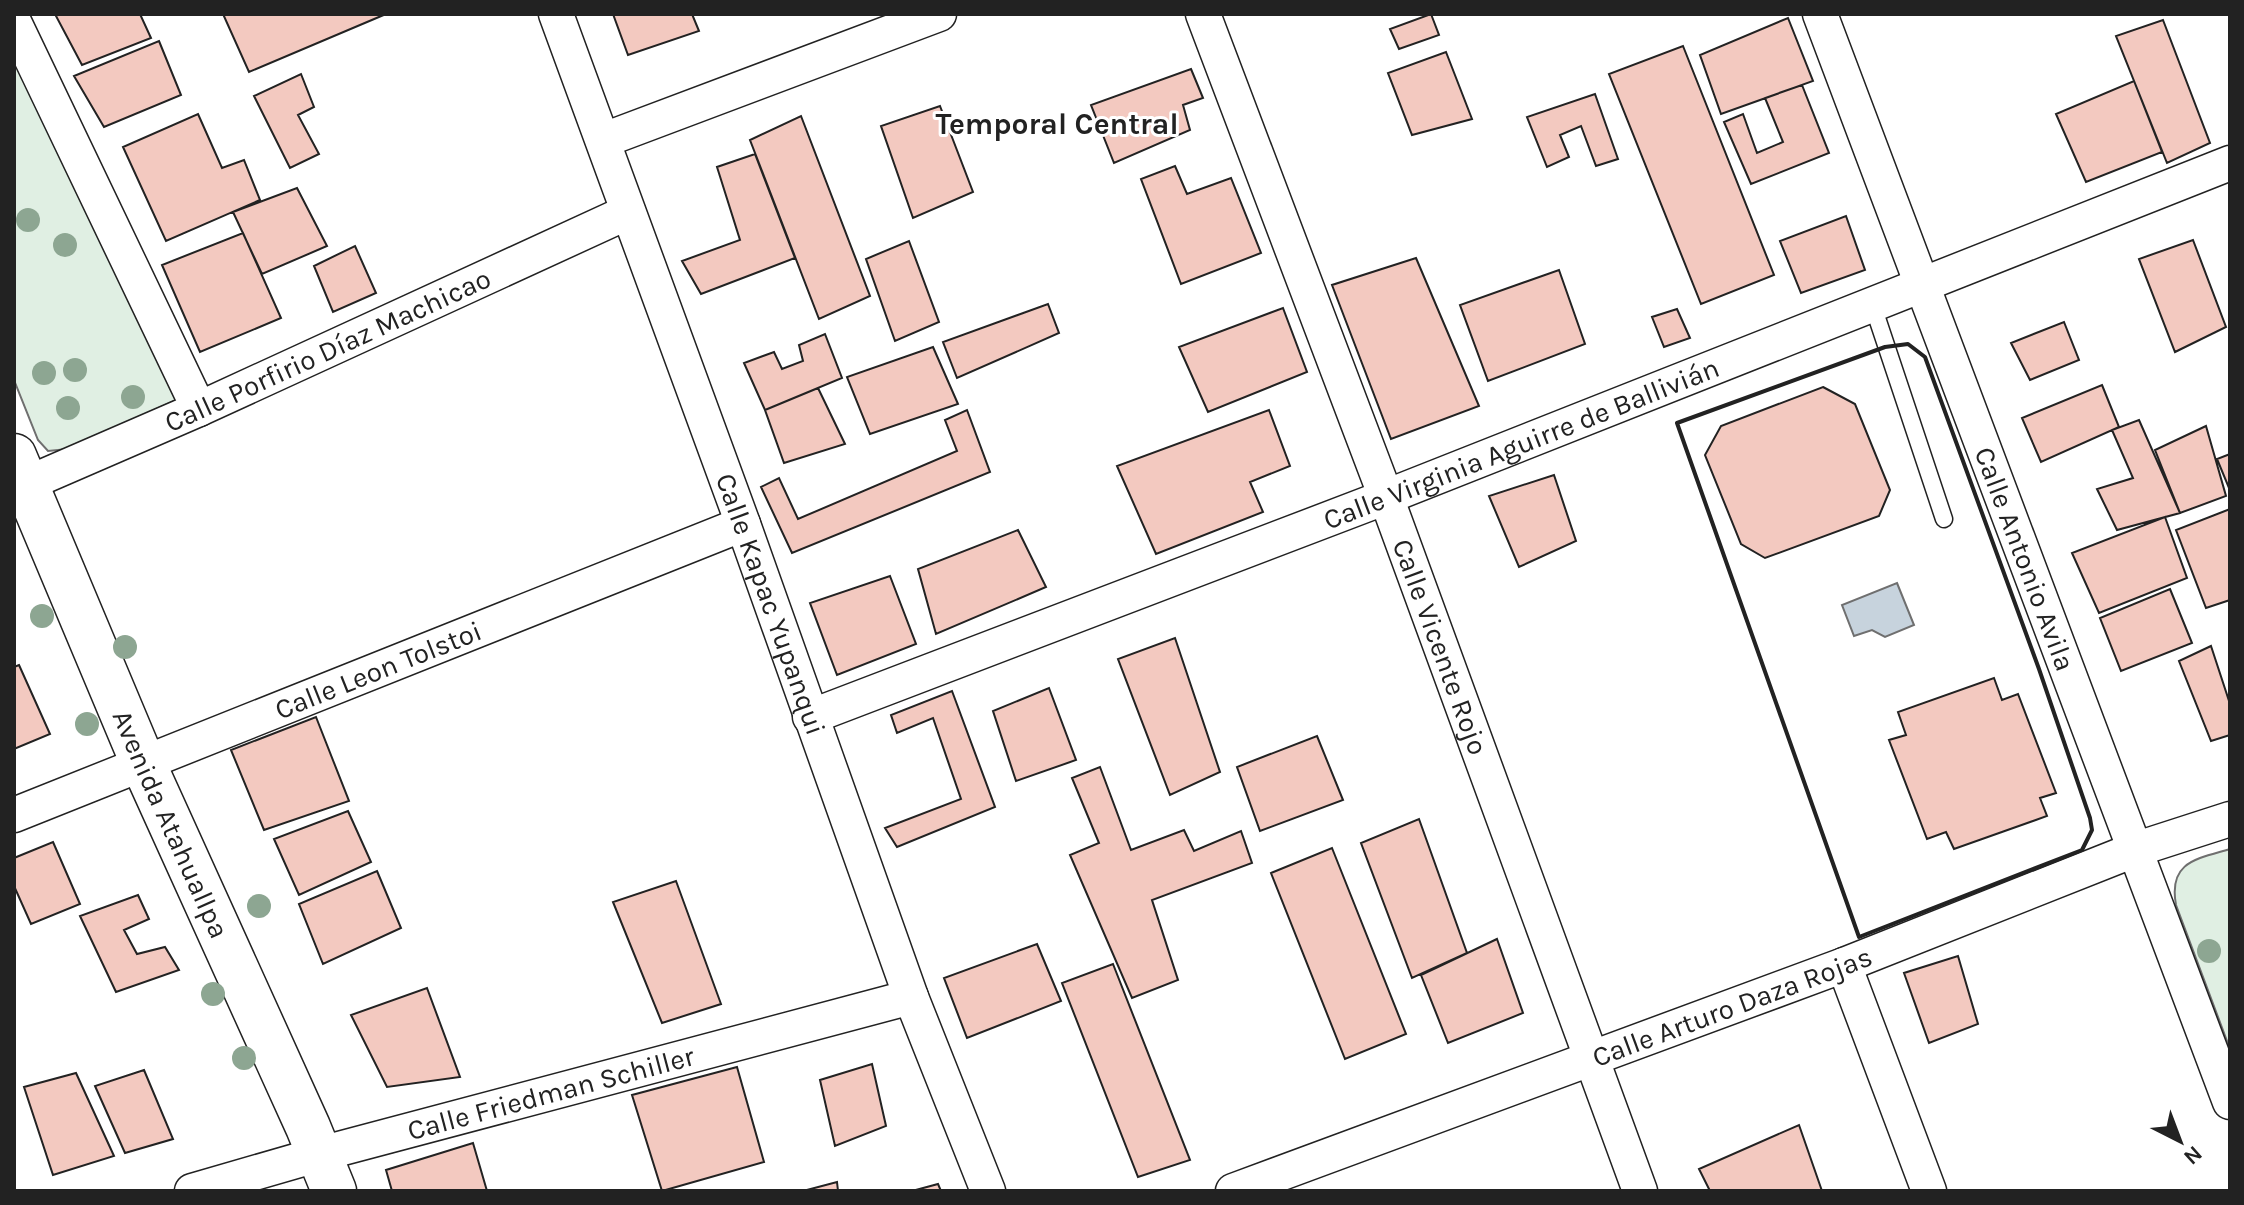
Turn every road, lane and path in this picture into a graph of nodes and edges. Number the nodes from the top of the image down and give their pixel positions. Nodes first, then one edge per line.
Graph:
1 (556, 14) edge
2 (939, 14) edge
3 (1203, 14) edge
4 (1820, 14) edge
5 (14, 22) edge
6 (604, 140) junction
7 (2230, 163) edge
8 (628, 212) junction
9 (1922, 287) junction
10 (1873, 306) junction
11 (199, 409) junction
12 (22, 492) edge
13 (1386, 497) junction
14 (1944, 519) dead end
15 (743, 524) junction
16 (810, 717) junction
17 (143, 763) junction
18 (14, 815) edge
19 (2230, 819) edge
20 (2134, 850) junction
21 (1844, 965) junction
22 (911, 997) junction
23 (1591, 1057) junction
24 (2230, 1102) edge
25 (327, 1173) edge
26 (192, 1191) edge
27 (988, 1191) edge
28 (1233, 1191) edge
29 (1640, 1191) edge
30 (1929, 1191) edge

1 - 6 street, Calle Kapac Yupanqui
2 - 6 street
3 - 13 street, Calle Vicente Rojo
4 - 9 street, Calle Antonio Avila
5 - 11 street
6 - 8 street, Calle Kapac Yupanqui
7 - 9 street, Calle Virginia Aguirre de Ballivián
8 - 11 street, Calle Porfirio Díaz Machicao
8 - 15 street, Calle Kapac Yupanqui
9 - 10 street, Calle Virginia Aguirre de Ballivián
9 - 20 street, Calle Antonio Avila
10 - 13 street, Calle Virginia Aguirre de Ballivián
10 - 14 lane
11 - 12 street, Calle Porfirio Díaz Machicao
12 - 17 main road, Avenida Atahuallpa
13 - 16 street, Calle Virginia Aguirre de Ballivián
13 - 23 street, Calle Vicente Rojo
15 - 16 street, Calle Kapac Yupanqui
15 - 17 street, Calle Leon Tolstoi
16 - 22 street, Calle Kapac Yupanqui
17 - 18 street, Calle Leon Tolstoi
17 - 25 main road, Avenida Atahuallpa
19 - 20 street, Calle Arturo Daza Rojas
20 - 21 street, Calle Arturo Daza Rojas
20 - 24 street, Calle Antonio Avila
21 - 23 street, Calle Arturo Daza Rojas
21 - 30 street
22 - 25 street, Calle Friedman Schiller
22 - 27 street, Calle Kapac Yupanqui
23 - 28 street, Calle Arturo Daza Rojas
23 - 29 street, Calle Vicente Rojo
25 - 26 street, Calle Friedman Schiller

